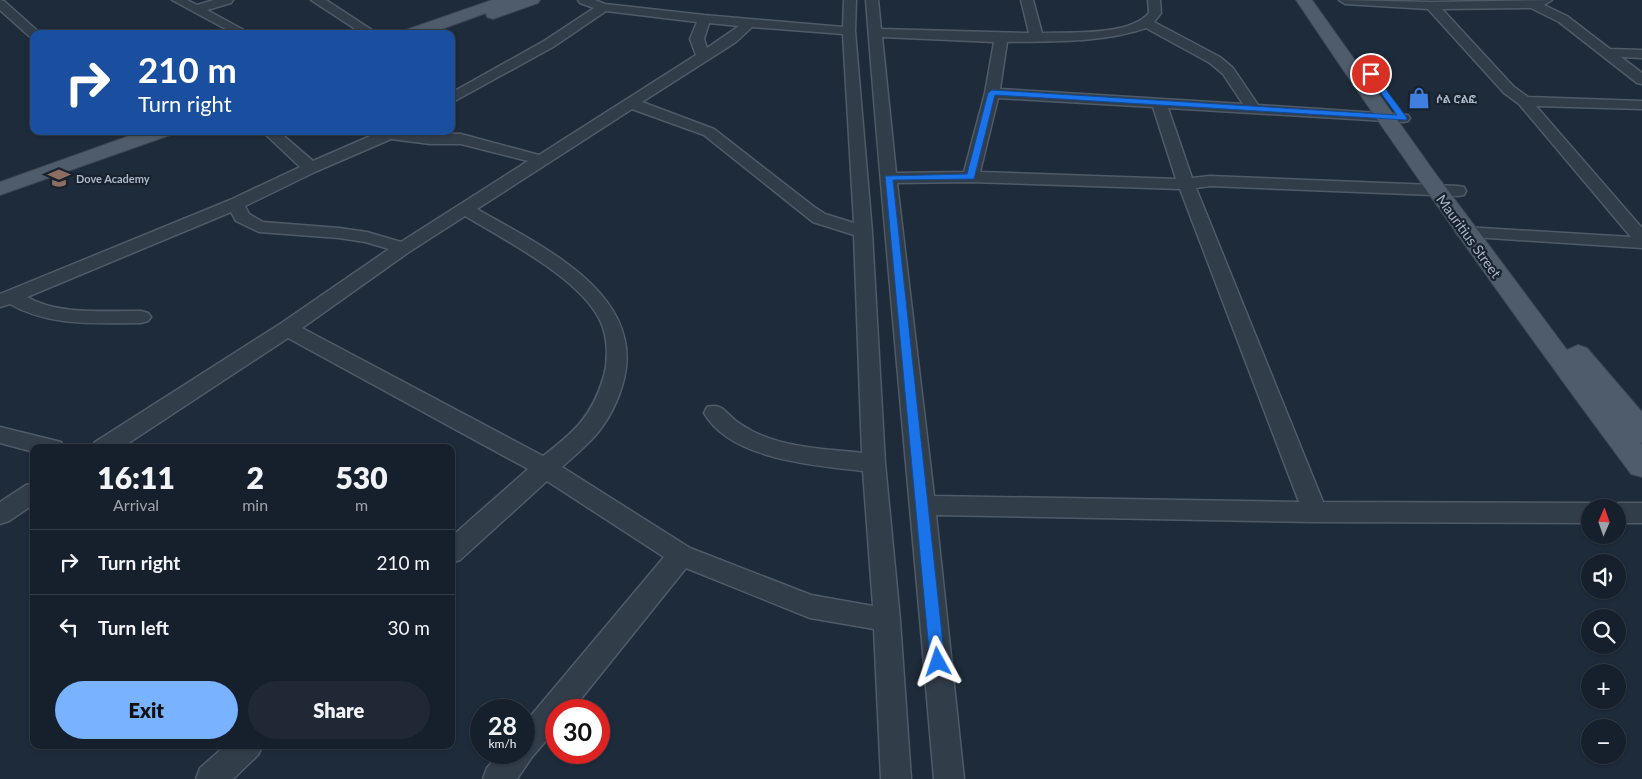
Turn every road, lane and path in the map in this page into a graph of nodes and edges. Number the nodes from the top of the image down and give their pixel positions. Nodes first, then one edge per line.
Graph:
1 (178, 0) edge
2 (227, 0) edge
3 (317, 0) edge
4 (507, 0) edge
5 (532, 0) edge
6 (584, 0) edge
7 (850, 0) edge
8 (872, 0) edge
9 (1027, 0) edge
10 (1154, 0) edge
11 (1304, 0) edge
12 (1318, 0) edge
13 (1345, 0) edge
14 (1539, 2) edge
15 (0, 4) edge
16 (603, 6) junction
17 (1432, 6) junction
18 (196, 9) junction
19 (704, 19) junction
20 (1147, 22) junction
21 (748, 24) junction
22 (30, 30) edge
23 (237, 30) edge
24 (366, 30) edge
25 (423, 30) edge
26 (448, 30) edge
27 (849, 32) junction
28 (876, 33) junction
29 (1036, 37) junction
30 (1001, 38) junction
31 (1609, 53) junction
32 (1642, 54) edge
33 (703, 56) junction
34 (1642, 80) edge
35 (992, 93) junction
36 (455, 98) edge
37 (1524, 102) junction
38 (630, 103) junction
39 (1159, 104) junction
40 (1642, 104) edge
41 (1254, 109) junction
42 (1393, 117) junction
43 (118, 135) edge
44 (152, 135) edge
45 (274, 135) edge
46 (388, 135) edge
47 (415, 135) edge
48 (540, 160) junction
49 (311, 168) junction
50 (0, 176) edge
51 (971, 177) junction
52 (888, 178) junction
53 (1186, 184) junction
54 (0, 189) edge
55 (1435, 189) junction
56 (1458, 191) junction
57 (236, 204) junction
58 (465, 209) junction
59 (864, 232) junction
60 (1465, 232) junction
61 (1488, 232) junction
62 (1642, 239) edge
63 (1642, 243) edge
64 (403, 248) junction
65 (6, 299) edge
66 (141, 316) dead end
67 (287, 329) junction
68 (715, 413) dead end
69 (1642, 432) edge
70 (0, 435) edge
71 (37, 444) edge
72 (109, 444) edge
73 (874, 463) junction
74 (1642, 466) edge
75 (545, 468) junction
76 (30, 495) edge
77 (923, 505) junction
78 (1315, 512) junction
79 (1581, 513) edge
80 (1626, 513) edge
81 (1642, 513) edge
82 (0, 514) edge
83 (455, 549) edge
84 (681, 556) junction
85 (887, 620) junction
86 (535, 733) edge
87 (244, 749) edge
88 (510, 764) edge
89 (211, 779) edge
90 (498, 779) edge
91 (896, 779) edge
92 (949, 779) edge

1 - 18 street
2 - 18 street
3 - 24 street
4 - 25 main road
5 - 26 main road
6 - 16 street
7 - 27 street
8 - 28 street
9 - 29 street
10 - 20 street
11 - 42 main road, Mauritius Street
12 - 42 main road, Mauritius Street
13 - 17 street
14 - 17 street
14 - 31 street
15 - 22 street
16 - 19 street
16 - 36 street
17 - 37 street
18 - 23 street
19 - 21 street
19 - 33 street
20 - 29 street
20 - 41 street
21 - 27 street
21 - 33 street
27 - 59 street
28 - 30 street
28 - 52 street
29 - 30 street
30 - 35 street
31 - 32 street
31 - 34 street
33 - 38 street
35 - 39 street
35 - 51 street
37 - 40 street
37 - 62 street
38 - 48 street
38 - 59 street
39 - 41 street
39 - 53 street
41 - 42 street
42 - 55 main road, Mauritius Street
42 - 56 main road, Mauritius Street
43 - 50 main road
44 - 54 main road
45 - 49 street
46 - 49 street
47 - 48 street
48 - 58 street
49 - 57 street
51 - 52 street
51 - 53 street
52 - 77 street
53 - 55 street
53 - 78 street
55 - 56 street
55 - 60 main road, Mauritius Street
56 - 61 main road, Mauritius Street
57 - 64 street
57 - 65 street
58 - 64 street
58 - 75 street
59 - 73 street
60 - 61 street
60 - 74 main road, Mauritius Street
61 - 63 street
61 - 69 main road, Mauritius Street
64 - 67 street
65 - 66 street
67 - 72 street
67 - 75 street
68 - 73 street
70 - 71 street
73 - 85 street
75 - 83 street
75 - 84 street
76 - 82 street
77 - 78 street
77 - 92 street
78 - 79 street
80 - 81 street
84 - 85 street
84 - 86 street
85 - 91 street
87 - 89 street
88 - 90 street

